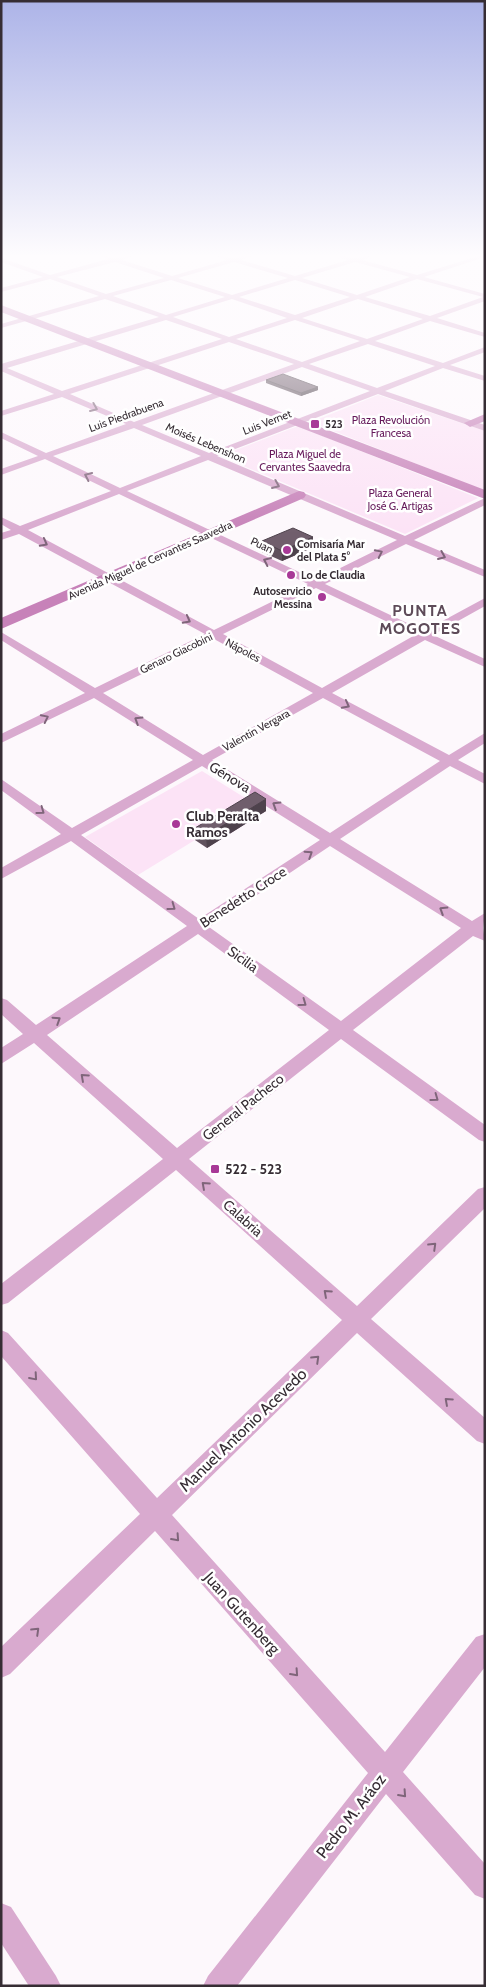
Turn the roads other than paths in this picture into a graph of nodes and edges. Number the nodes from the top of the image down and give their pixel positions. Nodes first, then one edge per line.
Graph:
1 (67, 347) edge
2 (100, 347) edge
3 (206, 347) edge
4 (251, 347) edge
5 (352, 347) edge
6 (386, 347) edge
7 (485, 349) edge
8 (302, 365) junction
9 (442, 365) junction
10 (149, 366) junction
11 (1, 368) edge
12 (485, 379) edge
13 (377, 391) junction
14 (221, 393) junction
15 (62, 394) junction
16 (1, 414) edge
17 (485, 417) edge
18 (297, 422) junction
19 (470, 423) junction
20 (134, 425) junction
21 (485, 428) edge
22 (1, 435) edge
23 (46, 456) junction
24 (208, 456) junction
25 (1, 472) edge
26 (120, 491) junction
27 (299, 495) junction
28 (485, 495) edge
29 (485, 501) edge
30 (1, 520) edge
31 (20, 530) junction
32 (210, 534) junction
33 (1, 537) edge
34 (405, 540) junction
35 (485, 574) edge
36 (109, 578) junction
37 (316, 584) junction
38 (485, 601) edge
39 (1, 624) edge
40 (1, 634) edge
41 (214, 634) junction
42 (424, 635) junction
43 (485, 664) edge
44 (95, 693) junction
45 (323, 693) junction
46 (485, 737) edge
47 (1, 739) edge
48 (203, 760) junction
49 (450, 761) junction
50 (485, 780) edge
51 (1, 783) edge
52 (72, 834) junction
53 (331, 840) junction
54 (1, 874) edge
55 (199, 926) junction
56 (481, 927) edge
57 (1, 1004) edge
58 (341, 1030) junction
59 (36, 1034) junction
60 (1, 1057) edge
61 (485, 1135) edge
62 (176, 1159) junction
63 (485, 1195) edge
64 (1, 1296) edge
65 (357, 1319) junction
66 (1, 1340) edge
67 (485, 1433) edge
68 (156, 1515) junction
69 (485, 1646) edge
70 (1, 1664) edge
71 (384, 1774) junction
72 (485, 1885) edge
73 (1, 1917) edge
74 (46, 1986) edge
75 (218, 1986) edge

1 - 11 street
2 - 10 main road
3 - 10 street
4 - 8 street
5 - 8 street, Luis Piedrabuena
6 - 9 street
7 - 9 street, Luis Vernet
8 - 13 street
8 - 14 street, Luis Piedrabuena
9 - 12 street
9 - 13 street, Luis Vernet
10 - 14 main road
10 - 15 street
11 - 15 street, Moisés Lebenshon
13 - 18 street, Luis Vernet
13 - 19 street
14 - 18 main road
14 - 20 street, Luis Piedrabuena
15 - 16 street
15 -> 20 street, Moisés Lebenshon
17 - 19 main road
18 - 24 street, Luis Vernet
18 - 28 main road
19 - 21 street
20 - 23 street, Luis Piedrabuena
20 - 24 street, Moisés Lebenshon
22 - 23 street, Puan
23 - 25 street, Luis Piedrabuena
26 -> 23 street, Puan
24 - 26 street, Luis Vernet
24 -> 27 street, Moisés Lebenshon
26 - 31 street, Luis Vernet
26 - 32 street, Puan
27 - 32 main road, Avenida Miguel de Cervantes Saavedra
27 - 34 street, Moisés Lebenshon
29 - 34 street, Genaro Giacobini
30 - 31 street, Nápoles
31 - 33 street, Luis Vernet
31 -> 36 street, Nápoles
32 - 36 main road, Avenida Miguel de Cervantes Saavedra
37 -> 32 street, Puan
34 -> 35 street, Moisés Lebenshon
37 -> 34 street, Genaro Giacobini
36 - 39 main road, Avenida Miguel de Cervantes Saavedra
36 -> 41 street, Nápoles
37 - 41 street, Genaro Giacobini
37 - 42 street, Puan
38 - 42 street, Valentín Vergara
40 - 44 street, Génova
41 - 44 street, Genaro Giacobini
41 - 45 street, Nápoles
42 - 43 street, Puan
42 - 45 street, Valentín Vergara
47 -> 44 street, Genaro Giacobini
48 -> 44 street, Génova
45 - 48 street, Valentín Vergara
45 -> 49 street, Nápoles
46 - 49 street, Benedetto Croce
48 - 52 street, Valentín Vergara
53 -> 48 street, Génova
49 - 50 street, Nápoles
49 - 53 street, Benedetto Croce
51 -> 52 street, Sicilia
52 - 54 street, Valentín Vergara
52 -> 55 street, Sicilia
55 -> 53 street, Benedetto Croce
56 -> 53 street, Génova
55 -> 58 street, Sicilia
59 -> 55 street, Benedetto Croce
56 - 58 street, General Pacheco
57 - 59 street, Calabria
58 -> 61 street, Sicilia
58 - 62 street, General Pacheco
59 - 60 street, Benedetto Croce
62 -> 59 street, Calabria
62 - 64 street, General Pacheco
65 -> 62 street, Calabria
65 -> 63 street, Manuel Antonio Acevedo
67 -> 65 street, Calabria
68 -> 65 street, Manuel Antonio Acevedo
66 -> 68 street, Juan Gutenberg
70 -> 68 street, Manuel Antonio Acevedo
68 -> 71 street, Juan Gutenberg
69 - 71 street, Pedro M. Aráoz
71 -> 72 street, Juan Gutenberg
71 - 75 street, Pedro M. Aráoz
73 - 74 street

